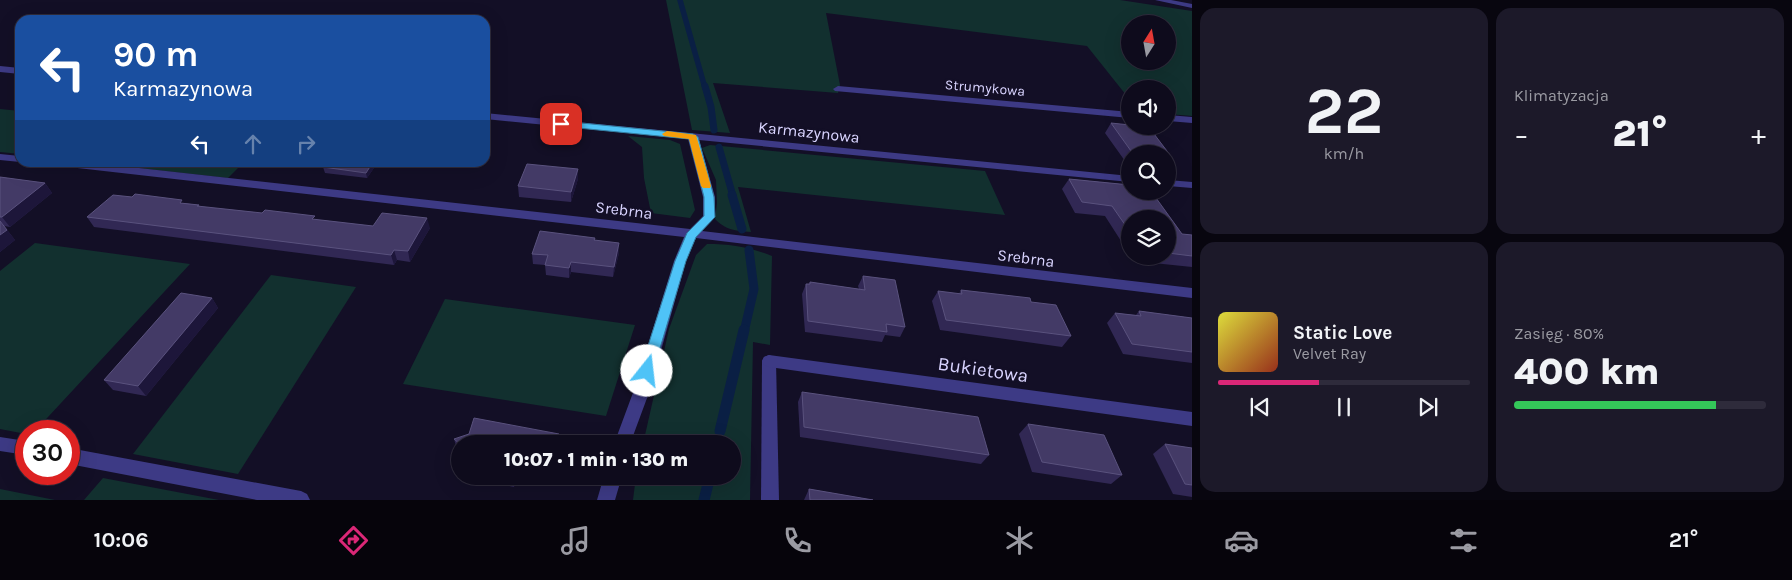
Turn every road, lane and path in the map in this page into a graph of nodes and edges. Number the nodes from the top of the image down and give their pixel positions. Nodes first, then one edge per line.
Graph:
1 (1159, 0) edge
2 (1192, 6) edge
3 (0, 69) edge
4 (15, 70) edge
5 (838, 89) dead end
6 (1121, 114) edge
7 (490, 117) edge
8 (1176, 119) edge
9 (1192, 120) edge
10 (693, 137) junction
11 (0, 157) edge
12 (15, 158) edge
13 (96, 167) edge
14 (1121, 178) edge
15 (1176, 184) edge
16 (1192, 185) edge
17 (691, 236) junction
18 (1192, 293) edge
19 (1192, 419) edge
20 (625, 435) edge
21 (0, 444) edge
22 (15, 446) edge
23 (80, 458) edge
24 (610, 485) edge
25 (301, 500) edge
26 (606, 500) edge
27 (770, 500) edge

1 - 2 street
3 - 4 street
5 - 6 street, Strumykowa
7 - 10 street, Karmazynowa
8 - 9 street
10 - 14 street, Karmazynowa
10 - 17 street
11 - 12 street
13 - 17 street, Srebrna
15 - 16 street
17 - 18 street, Srebrna
17 - 20 street
19 - 27 street, Bukietowa
21 - 22 street
23 - 25 street
24 - 26 street

